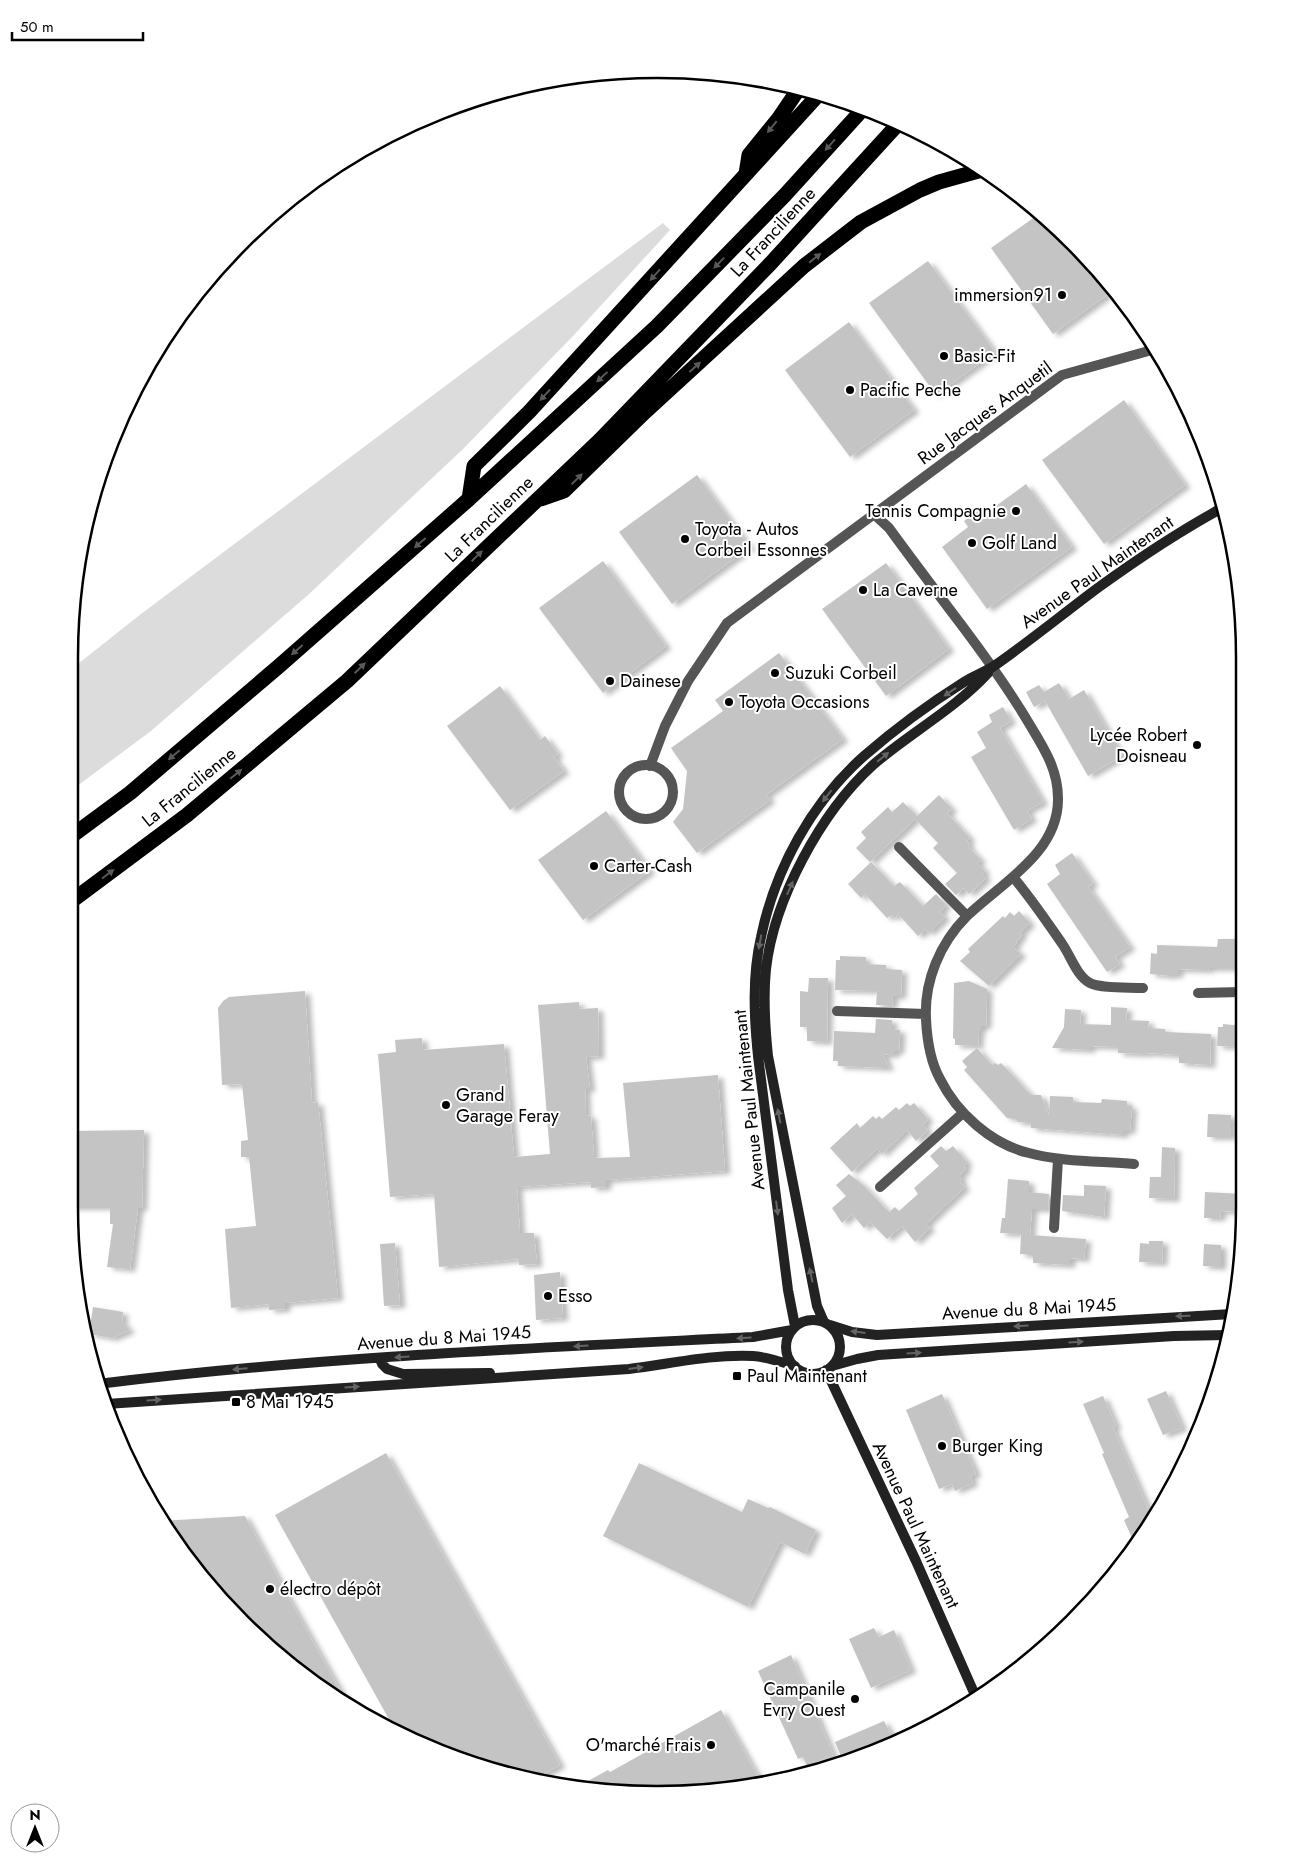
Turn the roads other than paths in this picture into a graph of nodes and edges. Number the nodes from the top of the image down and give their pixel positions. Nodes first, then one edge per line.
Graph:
1 (795, 95) edge
2 (814, 99) edge
3 (858, 114) edge
4 (894, 129) edge
5 (974, 172) edge
6 (746, 174) junction
7 (1148, 351) edge
8 (469, 499) junction
9 (535, 502) junction
10 (1217, 511) edge
11 (875, 515) junction
12 (992, 667) junction
13 (650, 766) junction
14 (78, 831) edge
15 (899, 847) dead end
16 (1013, 877) junction
17 (78, 896) edge
18 (967, 916) junction
19 (1143, 988) dead end
20 (1236, 992) edge
21 (1198, 993) dead end
22 (837, 1011) dead end
23 (926, 1014) junction
24 (963, 1113) junction
25 (1058, 1158) junction
26 (1134, 1164) dead end
27 (880, 1187) dead end
28 (1054, 1228) dead end
29 (1225, 1314) edge
30 (827, 1324) junction
31 (793, 1328) junction
32 (1221, 1335) edge
33 (380, 1358) junction
34 (794, 1366) junction
35 (829, 1368) junction
36 (564, 1374) junction
37 (105, 1383) edge
38 (112, 1404) edge
39 (974, 1691) edge

1 -> 6 highway
2 - 6 highway
3 -> 8 highway, La Francilienne
4 - 9 highway, La Francilienne
9 -> 5 highway
6 -> 8 highway
7 - 11 street, Rue Jacques Anquetil
8 -> 14 highway, La Francilienne
17 -> 9 highway, La Francilienne
10 - 12 main road, Avenue Paul Maintenant
11 - 12 street
11 - 13 street, Rue Jacques Anquetil
12 - 16 street
30 -> 12 main road, Avenue Paul Maintenant
12 -> 31 main road, Avenue Paul Maintenant
13 - 13 street
15 - 18 street
16 - 18 street
16 - 19 street
18 - 23 street
20 - 21 street
22 - 23 street
23 - 24 street
24 - 25 street
24 - 27 street
25 - 26 street
25 - 28 street
29 -> 30 main road, Avenue du 8 Mai 1945
30 - 31 main road, Avenue du 8 Mai 1945
30 - 35 main road
31 -> 33 main road, Avenue du 8 Mai 1945
31 - 34 main road
35 -> 32 main road, Avenue du 8 Mai 1945
33 - 36 main road
33 -> 37 main road, Avenue du 8 Mai 1945
34 - 35 main road, Avenue du 8 Mai 1945
36 -> 34 main road, Avenue du 8 Mai 1945
35 - 39 main road, Avenue Paul Maintenant
38 -> 36 main road, Avenue du 8 Mai 1945

